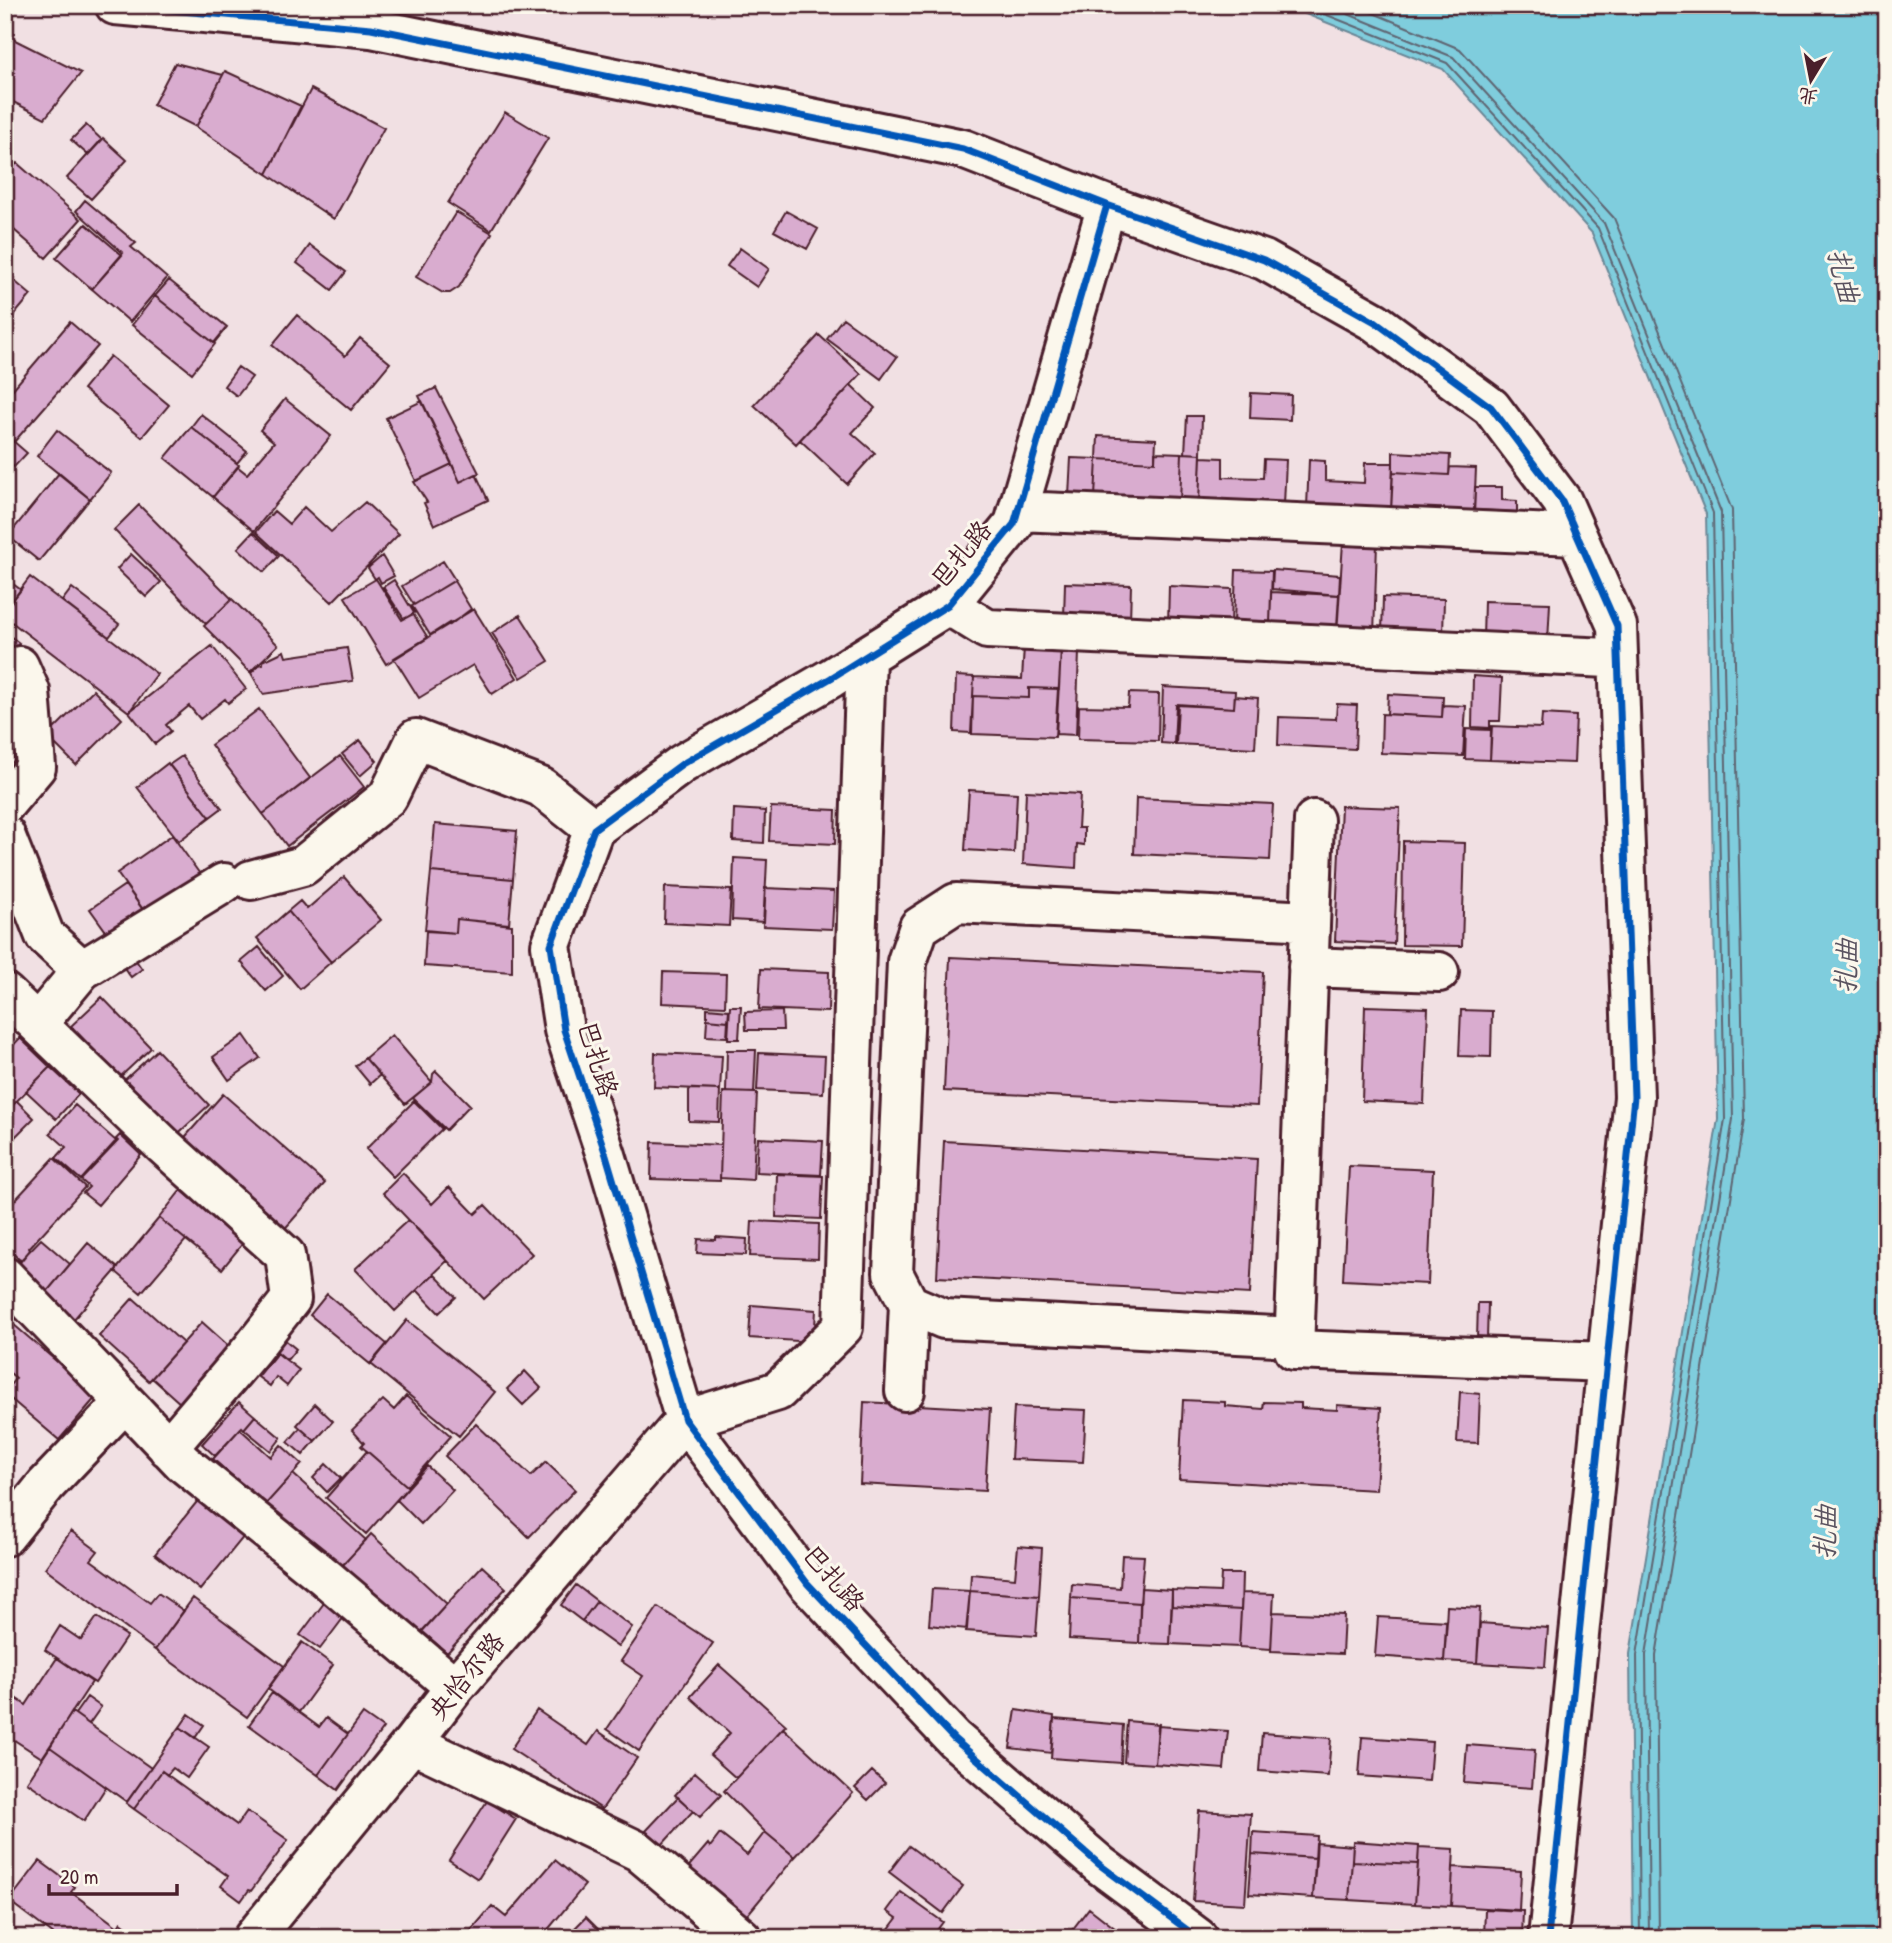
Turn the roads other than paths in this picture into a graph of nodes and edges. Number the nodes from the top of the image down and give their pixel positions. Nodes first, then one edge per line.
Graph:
1 (115, 5) edge
2 (1107, 205) junction
3 (1018, 510) junction
4 (1577, 535) junction
5 (948, 605) junction
6 (866, 657) junction
7 (1609, 658) dead end
8 (19, 666) dead end
9 (5, 804) edge
10 (1314, 820) dead end
11 (594, 829) junction
12 (5, 835) edge
13 (1310, 921) junction
14 (1308, 967) junction
15 (82, 971) junction
16 (1440, 972) dead end
17 (5, 993) edge
18 (38, 1023) junction
19 (5, 1277) edge
20 (909, 1304) junction
21 (1294, 1337) junction
22 (1607, 1362) junction
23 (905, 1391) dead end
24 (125, 1402) junction
25 (685, 1420) junction
26 (169, 1448) junction
27 (5, 1536) edge
28 (455, 1687) junction
29 (412, 1744) junction
30 (253, 1938) edge
31 (742, 1938) edge
32 (1198, 1938) edge
33 (1548, 1938) edge

1 - 2 street
2 - 3 street, 巴扎路
2 - 4 street
3 - 4 street
3 - 5 street, 巴扎路
4 - 22 street
5 - 6 street, 巴扎路
5 - 7 street
6 - 11 street, 巴扎路
6 - 25 street
8 - 9 street
10 - 13 street
11 - 15 street
11 - 25 street, 巴扎路
12 - 15 street
13 - 14 street
13 - 20 street
14 - 16 street
14 - 21 street
15 - 18 street
17 - 18 street
18 - 26 street
19 - 24 street
20 - 21 street
20 - 23 street
21 - 22 street
22 - 33 street
24 - 26 street
24 - 27 street
25 - 28 street, 央恰尔路
25 - 32 street, 巴扎路
26 - 28 street
28 - 29 street, 央恰尔路
29 - 30 street, 央恰尔路
29 - 31 street

